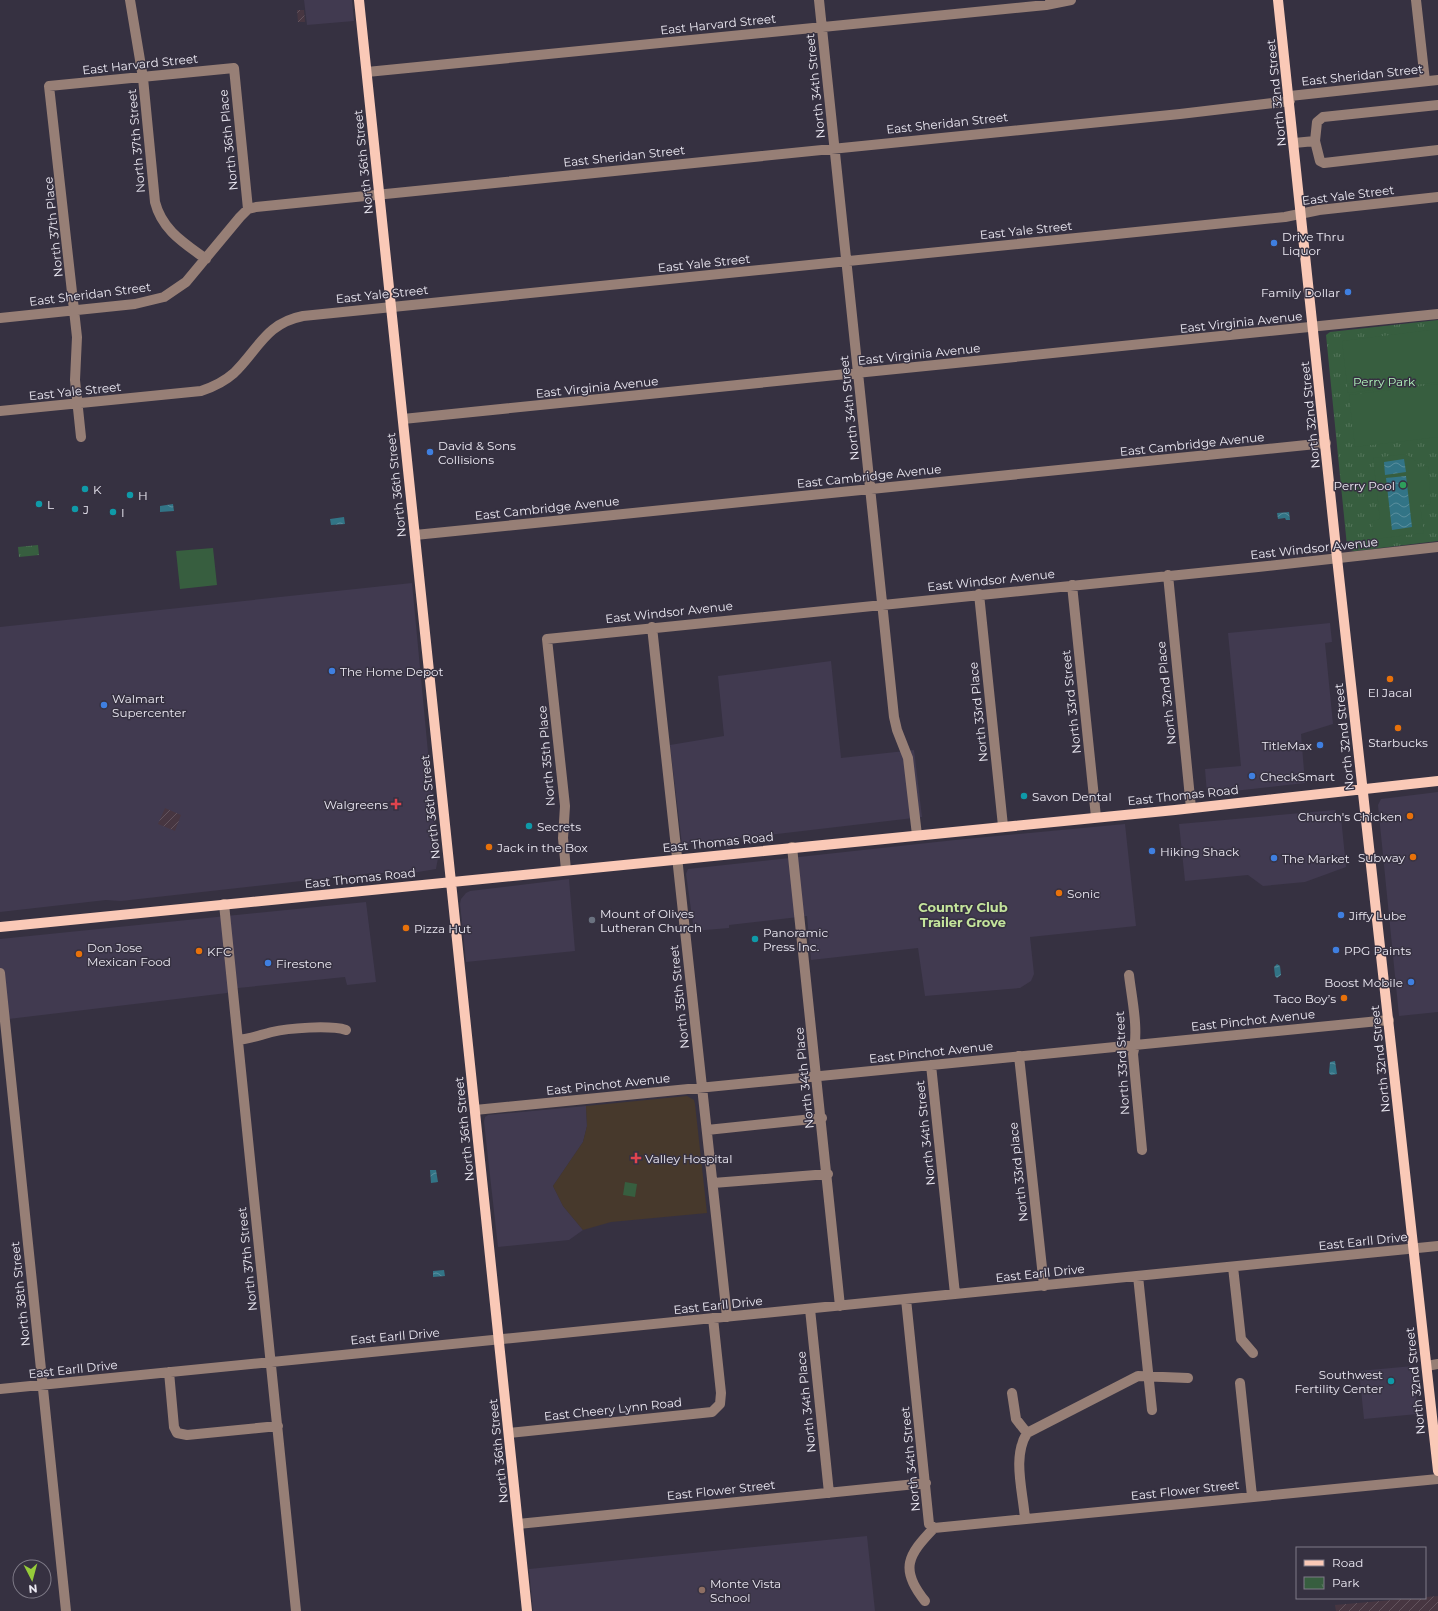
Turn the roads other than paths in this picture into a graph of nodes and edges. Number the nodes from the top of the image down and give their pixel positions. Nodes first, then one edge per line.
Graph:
1 (130, 0) edge
2 (359, 0) edge
3 (819, 0) edge
4 (1071, 0) edge
5 (1278, 0) edge
6 (1416, 0) edge
7 (822, 27) junction
8 (234, 68) joint
9 (367, 72) junction
10 (143, 78) junction
11 (1438, 80) edge
12 (1425, 81) junction
13 (49, 86) joint
14 (1290, 99) junction
15 (1438, 105) edge
16 (1315, 141) junction
17 (1294, 142) junction
18 (835, 147) junction
19 (1438, 150) edge
20 (379, 194) junction
21 (1438, 198) edge
22 (248, 209) junction
23 (1302, 214) junction
24 (206, 259) junction
25 (847, 261) junction
26 (391, 306) junction
27 (75, 311) junction
28 (1438, 314) edge
29 (0, 318) edge
30 (1314, 328) junction
31 (858, 374) junction
32 (77, 403) junction
33 (0, 411) edge
34 (403, 420) junction
35 (81, 437) dead end
36 (1326, 443) junction
37 (870, 489) junction
38 (415, 535) junction
39 (1438, 546) edge
40 (1337, 558) junction
41 (1168, 575) junction
42 (1072, 585) junction
43 (979, 594) junction
44 (883, 604) junction
45 (652, 627) junction
46 (547, 639) joint
47 (1438, 781) edge
48 (1363, 790) junction
49 (1191, 808) junction
50 (1096, 817) junction
51 (1003, 826) junction
52 (917, 835) junction
53 (792, 847) junction
54 (677, 859) junction
55 (566, 870) junction
56 (451, 882) junction
57 (224, 904) junction
58 (0, 927) edge
59 (0, 973) edge
60 (1129, 975) dead end
61 (1389, 1020) junction
62 (346, 1030) dead end
63 (238, 1040) junction
64 (1136, 1045) junction
65 (1019, 1056) junction
66 (931, 1065) junction
67 (817, 1076) junction
68 (702, 1088) junction
69 (475, 1110) junction
70 (822, 1118) junction
71 (707, 1130) junction
72 (1142, 1150) dead end
73 (828, 1174) junction
74 (713, 1185) junction
75 (1438, 1246) edge
76 (1414, 1249) junction
77 (1233, 1267) junction
78 (1138, 1276) junction
79 (1044, 1286) junction
80 (955, 1294) junction
81 (906, 1299) junction
82 (840, 1306) junction
83 (810, 1309) junction
84 (727, 1317) junction
85 (713, 1318) junction
86 (499, 1340) junction
87 (1252, 1353) dead end
88 (271, 1361) junction
89 (1438, 1364) edge
90 (1427, 1366) junction
91 (169, 1372) junction
92 (1149, 1376) junction
93 (1188, 1378) dead end
94 (1240, 1383) dead end
95 (43, 1385) junction
96 (0, 1389) edge
97 (1012, 1393) dead end
98 (1152, 1410) dead end
99 (278, 1426) junction
100 (509, 1433) junction
101 (1027, 1433) junction
102 (1438, 1471) edge
103 (1438, 1479) edge
104 (926, 1483) junction
105 (829, 1493) junction
106 (1252, 1496) junction
107 (1026, 1519) junction
108 (518, 1524) junction
109 (934, 1528) junction
110 (925, 1601) dead end
111 (66, 1611) edge
112 (296, 1611) edge
113 (528, 1611) edge

1 - 10 street, North 37th Street
2 - 9 main road, North 36th Street
3 - 7 street, North 34th Street
4 - 7 street, East Harvard Street
5 - 14 main road, North 32nd Street
6 - 12 street
7 - 9 street, East Harvard Street
7 - 18 street, North 34th Street
8 - 10 street, East Harvard Street
8 - 22 street, North 36th Place
9 - 20 main road, North 36th Street
10 - 13 street, East Harvard Street
10 - 24 street, North 37th Street
11 - 12 street, East Sheridan Street
12 - 14 street, East Sheridan Street
13 - 27 street, North 37th Place
14 - 17 main road, North 32nd Street
14 - 18 street, East Sheridan Street
15 - 16 street
16 - 17 street
16 - 19 street
17 - 23 main road, North 32nd Street
18 - 20 street, East Sheridan Street
18 - 25 street, North 34th Street
20 - 22 street, East Sheridan Street
20 - 26 main road, North 36th Street
21 - 23 street, East Yale Street
22 - 24 street, East Sheridan Street
23 - 25 street, East Yale Street
23 - 30 main road, North 32nd Street
24 - 27 street, East Sheridan Street
25 - 26 street, East Yale Street
25 - 31 street, North 34th Street
26 - 32 street, East Yale Street
26 - 34 main road, North 36th Street
27 - 29 street, East Sheridan Street
27 - 32 street, North 37th Place
28 - 30 street, East Virginia Avenue
30 - 31 street, East Virginia Avenue
30 - 36 main road, North 32nd Street
31 - 34 street, East Virginia Avenue
31 - 37 street, North 34th Street
32 - 33 street, East Yale Street
32 - 35 street, North 37th Place
34 - 38 main road, North 36th Street
36 - 37 street, East Cambridge Avenue
36 - 40 main road, North 32nd Street
37 - 38 street, East Cambridge Avenue
37 - 44 street, North 34th Street
38 - 56 main road, North 36th Street
39 - 40 street, East Windsor Avenue
40 - 41 street, East Windsor Avenue
40 - 48 main road, North 32nd Street
41 - 42 street, East Windsor Avenue
41 - 49 street, North 32nd Place
42 - 43 street, East Windsor Avenue
42 - 50 street, North 33rd Street
43 - 44 street, East Windsor Avenue
43 - 51 street, North 33rd Place
44 - 45 street, East Windsor Avenue
44 - 52 street, North 34th Street
45 - 46 street, East Windsor Avenue
45 - 54 street, North 35th Street
46 - 55 street, North 35th Place
47 - 48 main road, East Thomas Road
48 - 49 main road, East Thomas Road
48 - 61 main road, North 32nd Street
49 - 50 main road, East Thomas Road
50 - 51 main road, East Thomas Road
51 - 52 main road, East Thomas Road
52 - 53 main road, East Thomas Road
53 - 54 main road, East Thomas Road
53 - 67 street, North 34th Place
54 - 55 main road, East Thomas Road
54 - 68 street, North 35th Street
55 - 56 main road, East Thomas Road
56 - 57 main road, East Thomas Road
56 - 69 main road, North 36th Street
57 - 58 main road, East Thomas Road
57 - 63 street, North 37th Street
59 - 95 street, North 38th Street
60 - 64 street, North 33rd Street
61 - 64 street, East Pinchot Avenue
61 - 76 main road, North 32nd Street
62 - 63 street
63 - 88 street, North 37th Street
64 - 65 street, East Pinchot Avenue
64 - 72 street, North 33rd Street
65 - 66 street, East Pinchot Avenue
65 - 79 street, North 33rd place
66 - 67 street, East Pinchot Avenue
66 - 80 street, North 34th Street
67 - 68 street, East Pinchot Avenue
67 - 70 street, North 34th Place
68 - 69 street, East Pinchot Avenue
68 - 71 street, North 35th Street
69 - 86 main road, North 36th Street
70 - 71 street
70 - 73 street, North 34th Place
71 - 74 street, North 35th Street
73 - 74 street
73 - 82 street, North 34th Place
74 - 84 street, North 35th Street
75 - 76 street, East Earll Drive
76 - 77 street, East Earll Drive
76 - 90 main road, North 32nd Street
77 - 78 street, East Earll Drive
77 - 87 street
78 - 79 street, East Earll Drive
78 - 92 street
79 - 80 street, East Earll Drive
80 - 81 street, East Earll Drive
81 - 82 street, East Earll Drive
81 - 104 street, North 34th Street
82 - 83 street, East Earll Drive
83 - 84 street, East Earll Drive
83 - 105 street, North 34th Place
84 - 85 street, East Earll Drive
85 - 86 street, East Earll Drive
85 - 100 street, East Cheery Lynn Road
86 - 88 street, East Earll Drive
86 - 100 main road, North 36th Street
88 - 91 street, East Earll Drive
88 - 99 street, North 37th Street
89 - 90 street
90 - 102 main road, North 32nd Street
91 - 95 street, East Earll Drive
91 - 99 street
92 - 93 street
92 - 98 street
92 - 101 street
94 - 106 street
95 - 96 street, East Earll Drive
95 - 111 street, North 38th Street
97 - 101 street
99 - 112 street, North 37th Street
100 - 108 main road, North 36th Street
101 - 107 street
103 - 106 street, East Flower Street
104 - 105 street, East Flower Street
104 - 109 street, North 34th Street
105 - 108 street, East Flower Street
106 - 107 street, East Flower Street
107 - 109 street, East Flower Street
108 - 113 main road, North 36th Street
109 - 110 street

